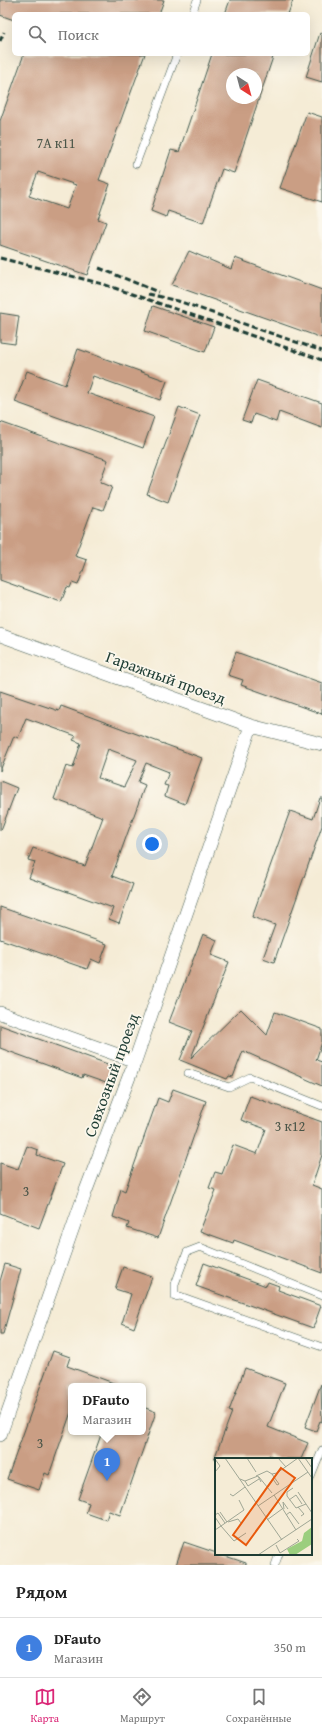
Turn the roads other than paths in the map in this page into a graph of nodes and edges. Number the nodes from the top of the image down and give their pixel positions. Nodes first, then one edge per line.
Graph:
1 (197, 0) edge
2 (193, 12) edge
3 (176, 56) edge
4 (136, 164) dead end
5 (0, 634) edge
6 (251, 726) junction
7 (322, 744) edge
8 (0, 1013) edge
9 (135, 1061) junction
10 (188, 1073) dead end
11 (322, 1106) edge
12 (322, 1296) edge
13 (322, 1347) edge
14 (0, 1435) edge
15 (322, 1450) edge
16 (312, 1475) edge
17 (279, 1555) edge
18 (275, 1565) edge

1 - 2 lane
3 - 4 lane
5 - 6 street, Гаражный проезд
6 - 7 street, Гаражный проезд
6 - 9 street, Совхозный проезд
8 - 9 street
9 - 14 street, Совхозный проезд
10 - 11 lane
12 - 13 lane
15 - 16 lane
17 - 18 lane

